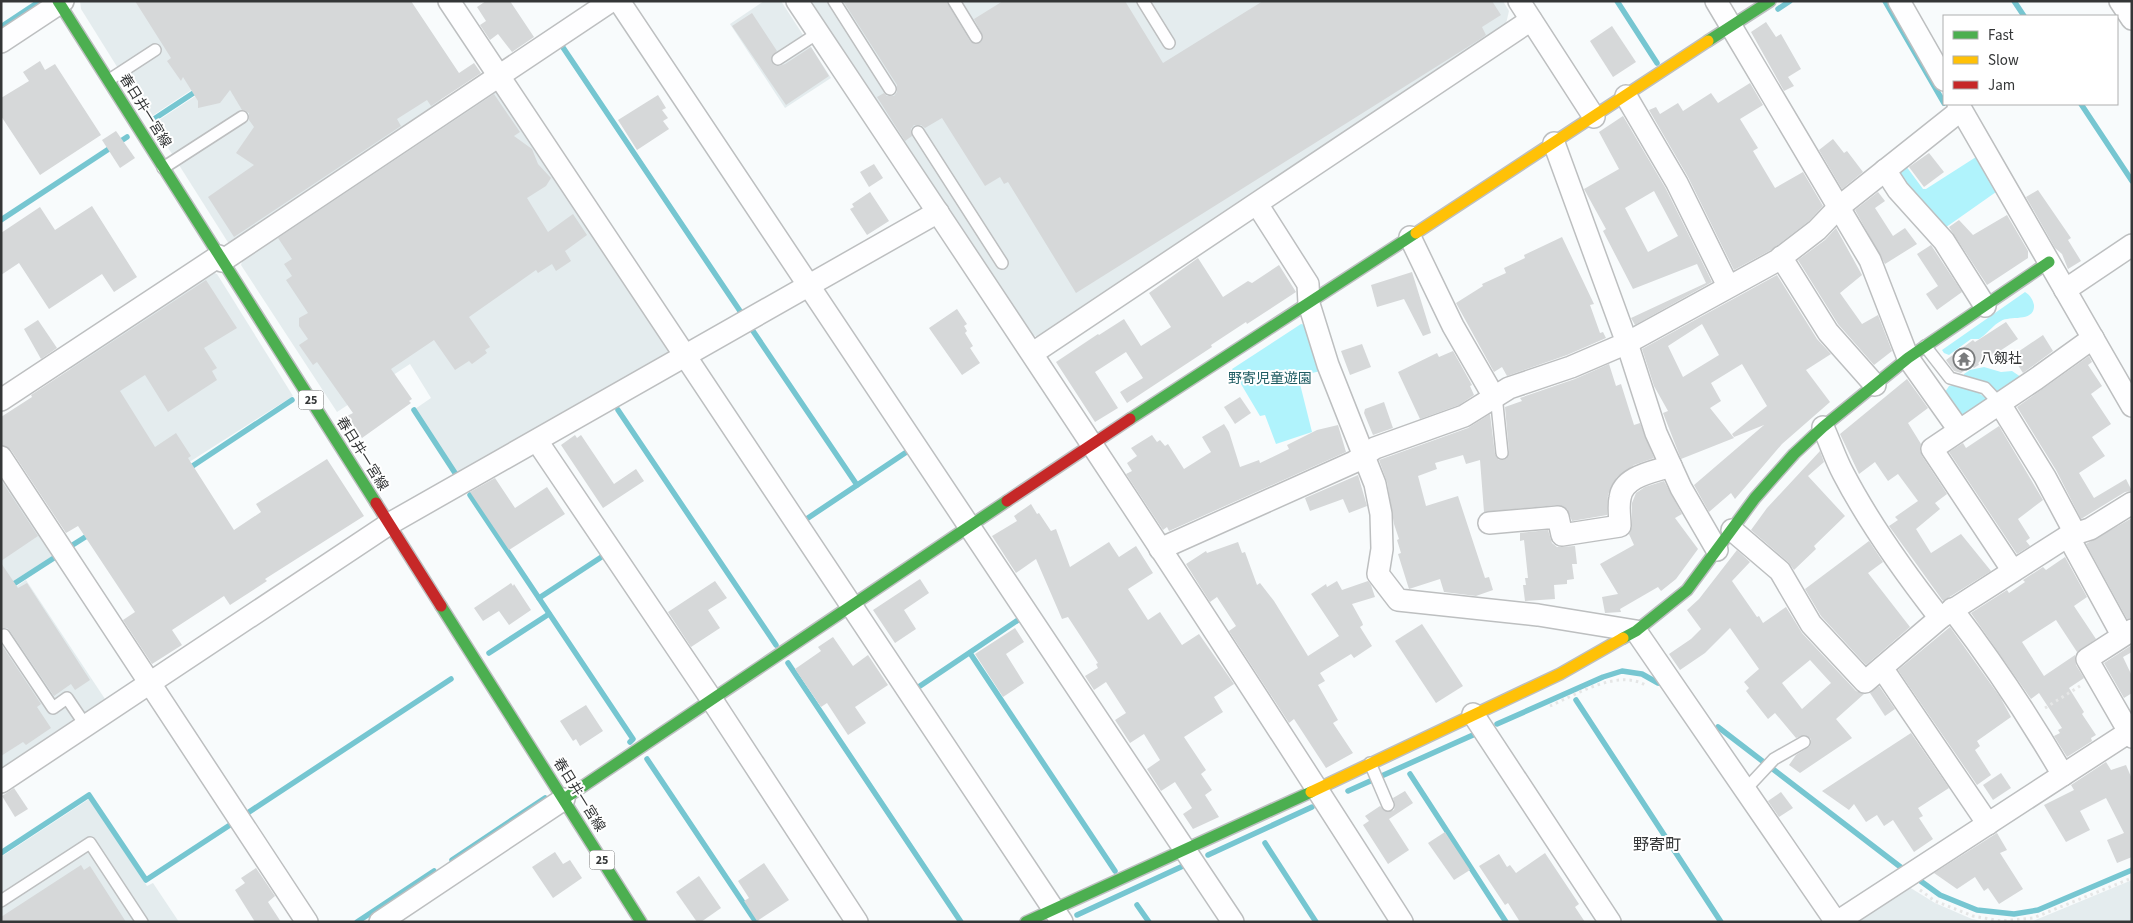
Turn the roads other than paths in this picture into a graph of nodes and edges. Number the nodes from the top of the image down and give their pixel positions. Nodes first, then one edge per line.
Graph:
1 (450, 1) edge
2 (611, 1) edge
3 (619, 1) edge
4 (797, 1) edge
5 (834, 1) edge
6 (954, 1) edge
7 (1144, 1) edge
8 (1519, 1) edge
9 (1716, 1) edge
10 (1770, 1) edge
11 (1899, 1) edge
12 (2120, 1) edge
13 (60, 2) edge
14 (2132, 19) edge
15 (1531, 20) junction
16 (1732, 26) junction
17 (818, 33) junction
18 (976, 36) dead end
19 (1, 42) edge
20 (1169, 43) dead end
21 (155, 50) dead end
22 (778, 59) dead end
23 (498, 75) junction
24 (1943, 78) edge
25 (108, 81) junction
26 (890, 90) dead end
27 (1626, 96) junction
28 (1960, 107) edge
29 (242, 117) dead end
30 (1594, 117) junction
31 (918, 132) dead end
32 (1554, 143) junction
33 (163, 168) junction
34 (1884, 170) junction
35 (1256, 204) junction
36 (1839, 207) junction
37 (938, 212) junction
38 (1410, 237) junction
39 (2132, 245) edge
40 (1782, 257) junction
41 (220, 258) junction
42 (2049, 262) junction
43 (1002, 263) dead end
44 (809, 285) junction
45 (1728, 286) junction
46 (2065, 290) junction
47 (1309, 304) junction
48 (1985, 306) junction
49 (2093, 338) junction
50 (1627, 343) junction
51 (1925, 346) junction
52 (1033, 353) junction
53 (685, 356) junction
54 (1908, 358) junction
55 (1875, 385) junction
56 (1495, 396) junction
57 (1, 400) edge
58 (2000, 404) junction
59 (2132, 406) edge
60 (1823, 427) junction
61 (1959, 430) junction
62 (537, 441) junction
63 (1091, 445) junction
64 (1502, 453) dead end
65 (1364, 456) junction
66 (1, 457) edge
67 (1671, 466) junction
68 (2132, 503) edge
69 (1489, 523) dead end
70 (389, 524) junction
71 (970, 527) junction
72 (1732, 530) junction
73 (2071, 534) junction
74 (1160, 549) junction
75 (1717, 550) junction
76 (2013, 571) junction
77 (852, 606) junction
78 (1946, 614) junction
79 (1636, 631) junction
80 (2127, 633) edge
81 (4, 635) dead end
82 (1882, 668) junction
83 (150, 683) junction
84 (712, 700) junction
85 (1473, 714) junction
86 (86, 726) junction
87 (2131, 733) edge
88 (1804, 742) dead end
89 (1375, 773) junction
90 (2063, 775) junction
91 (1, 782) edge
92 (1318, 789) junction
93 (1745, 790) junction
94 (564, 799) junction
95 (1388, 805) dead end
96 (1988, 824) junction
97 (1186, 849) junction
98 (1, 901) edge
99 (1058, 916) edge
100 (142, 922) edge
101 (307, 922) edge
102 (380, 922) edge
103 (641, 922) edge
104 (857, 922) edge
105 (1026, 922) edge
106 (1233, 922) edge
107 (1402, 922) edge
108 (1610, 922) edge
109 (1837, 922) edge

1 - 23 street
2 - 23 street
3 - 44 street
4 - 17 street
5 - 26 lane
6 - 18 lane
7 - 20 lane
8 - 15 street
9 - 16 street
10 - 16 street
11 - 24 street
12 - 14 street
13 - 19 street
13 - 25 street, 春日井一宮線 / 25
15 - 30 street
15 - 35 street
16 - 27 street
16 - 36 street
17 - 22 lane
17 - 37 street
21 - 25 lane
23 - 41 street
23 - 53 street
25 - 33 street, 春日井一宮線 / 25
27 - 30 street
27 - 45 street
28 - 34 street
28 - 42 street
29 - 33 lane
30 - 32 street
31 - 43 lane
32 - 38 street
32 - 50 street
33 - 41 street, 春日井一宮線 / 25
34 - 36 street
34 - 48 street
35 - 47 street
35 - 52 street
36 - 40 street
36 - 54 street
37 - 44 street
37 - 52 street
38 - 47 street
38 - 56 street
39 - 46 street
40 - 45 street
40 - 55 street
41 - 57 street
41 - 70 street, 春日井一宮線 / 25
42 - 46 street
42 - 48 street
44 - 53 street
44 - 71 street
45 - 50 street
46 - 49 street
47 - 63 street
47 - 65 street
48 - 51 street
49 - 58 street
49 - 59 street
50 - 56 street
50 - 67 street
51 - 54 street
51 - 58 lane
52 - 63 street
53 - 62 street
53 - 77 street
54 - 55 street
54 - 61 street
55 - 60 street
56 - 64 lane
56 - 65 street
58 - 61 street
58 - 73 street
60 - 72 street
60 - 78 street
61 - 76 street
62 - 70 street
62 - 84 street
63 - 71 street
63 - 74 street
65 - 74 street
65 - 79 street
66 - 83 street
67 - 69 street
67 - 75 street
68 - 73 street
70 - 83 street
70 - 94 street, 春日井一宮線 / 25
71 - 77 street
71 - 97 street
72 - 75 street
72 - 82 street
73 - 76 street
73 - 80 street
74 - 92 street
75 - 79 street
76 - 78 street
77 - 84 street
77 - 99 street
78 - 82 street
78 - 90 street
79 - 85 street
79 - 93 street
80 - 87 street
81 - 86 lane
82 - 96 street
83 - 86 street
83 - 101 street
84 - 94 street
84 - 104 street
85 - 89 street
85 - 108 street
86 - 91 street
87 - 90 street
88 - 93 lane
89 - 92 street
89 - 95 lane
90 - 96 street
92 - 97 street
92 - 107 street
93 - 109 street
94 - 102 street
94 - 103 street, 春日井一宮線 / 25
96 - 109 street
97 - 99 street
97 - 106 street
98 - 100 lane
99 - 105 street

